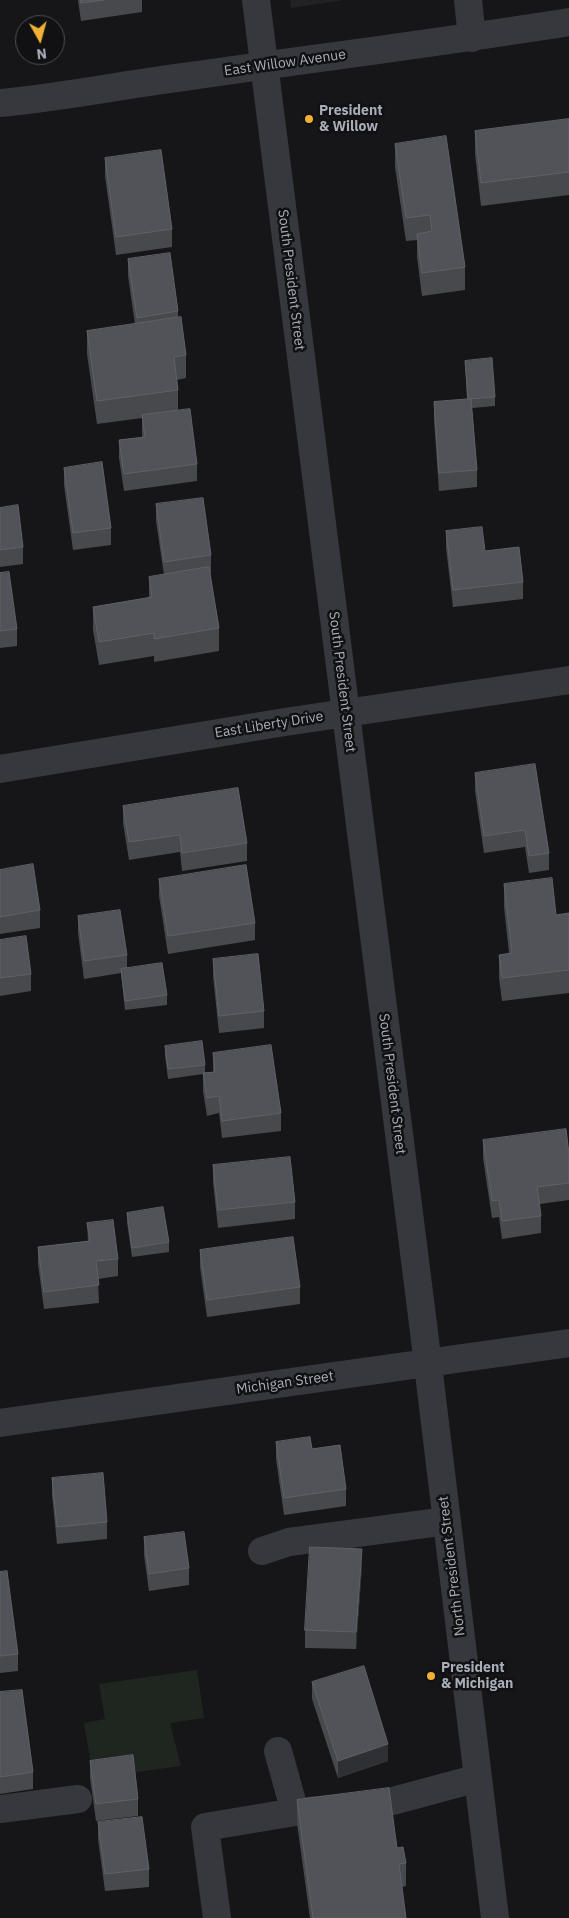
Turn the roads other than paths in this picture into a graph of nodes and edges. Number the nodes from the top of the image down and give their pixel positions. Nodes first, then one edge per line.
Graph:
1 (256, 0) edge
2 (468, 0) edge
3 (569, 22) edge
4 (472, 38) junction
5 (264, 66) junction
6 (0, 104) edge
7 (569, 680) edge
8 (346, 714) junction
9 (0, 769) edge
10 (569, 1343) edge
11 (427, 1364) junction
12 (0, 1423) edge
13 (447, 1521) junction
14 (262, 1551) dead end
15 (278, 1751) dead end
16 (478, 1778) junction
17 (78, 1800) dead end
18 (0, 1809) edge
19 (295, 1812) junction
20 (217, 1918) edge
21 (495, 1918) edge

1 - 5 street, South President Street
2 - 4 street
3 - 4 street, East Willow Avenue
4 - 5 street, East Willow Avenue
5 - 6 street, East Willow Avenue
5 - 8 street, South President Street
7 - 8 street, East Liberty Drive
8 - 9 street, East Liberty Drive
8 - 11 street, South President Street
10 - 11 street, Michigan Street
11 - 12 street, Michigan Street
11 - 13 street, North President Street
13 - 14 street
13 - 16 street, North President Street
15 - 19 street
16 - 19 street
16 - 21 street, North President Street
17 - 18 street
19 - 20 street

